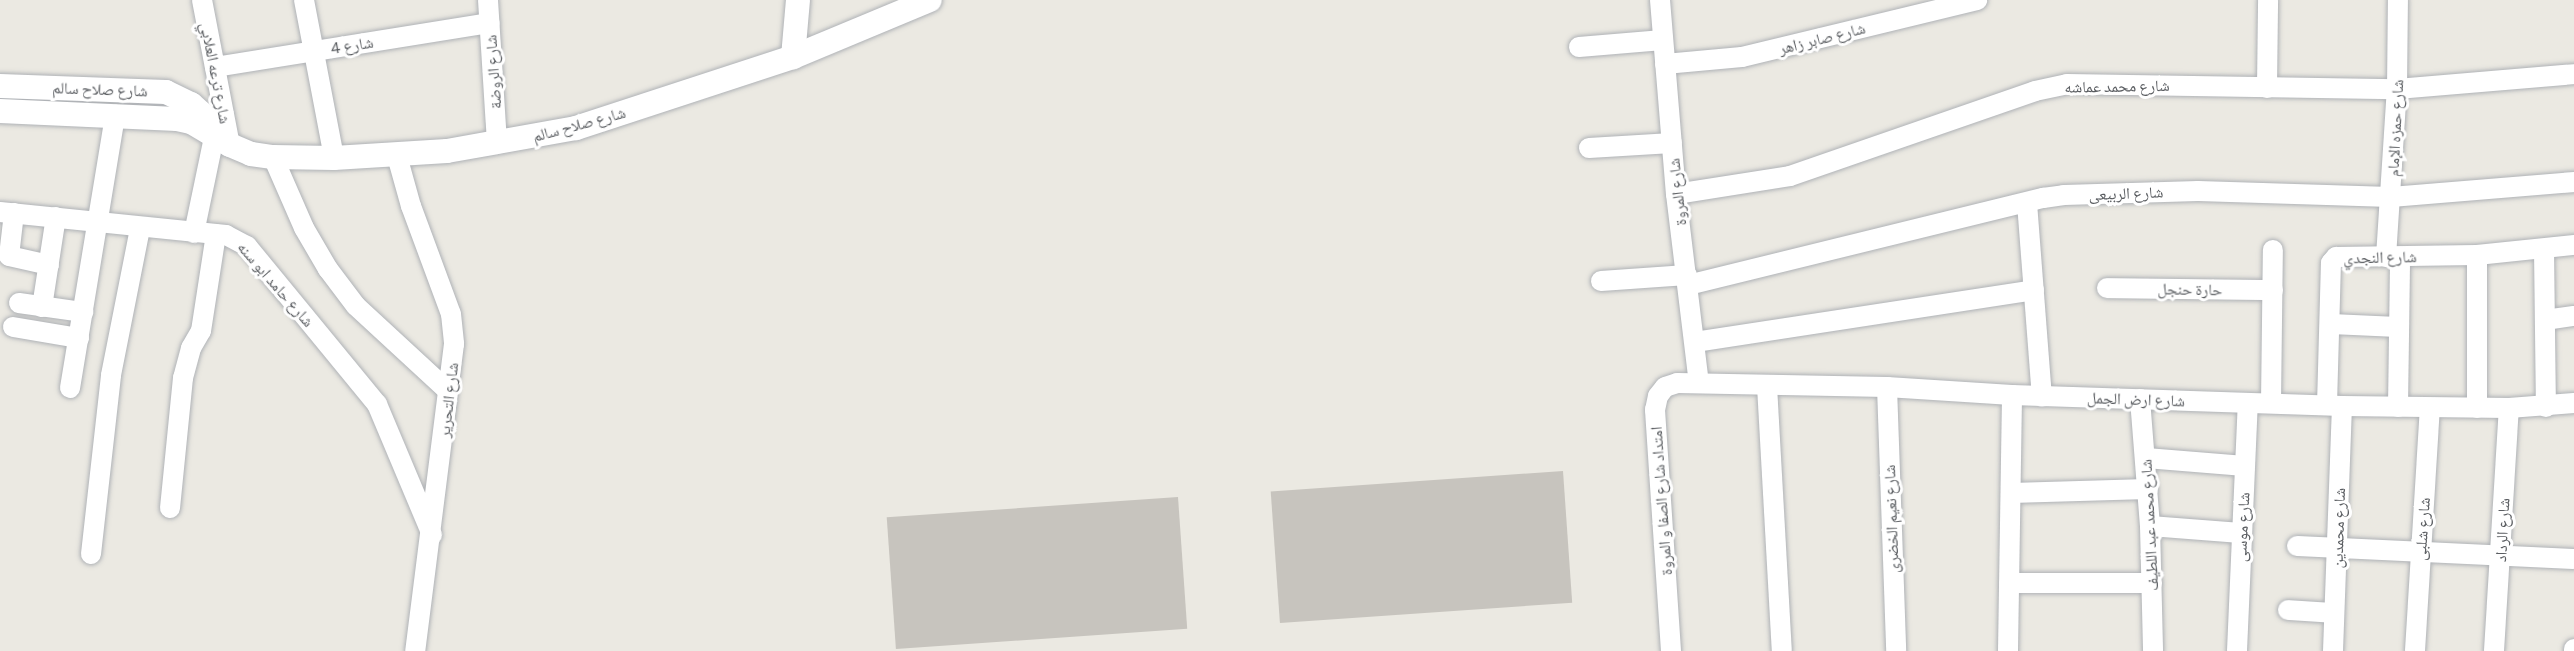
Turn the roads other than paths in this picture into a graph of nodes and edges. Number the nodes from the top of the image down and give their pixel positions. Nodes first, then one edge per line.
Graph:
1 (202, 0) edge
2 (304, 0) edge
3 (488, 0) edge
4 (798, 0) edge
5 (930, 0) edge
6 (1660, 0) edge
7 (1977, 0) edge
8 (2268, 0) edge
9 (2398, 0) edge
10 (1941, 4) edge
11 (489, 22) junction
12 (1663, 40) junction
13 (1579, 47) dead end
14 (314, 51) junction
15 (793, 57) junction
16 (1665, 64) junction
17 (215, 67) junction
18 (2574, 74) edge
19 (0, 86) edge
20 (2267, 88) junction
21 (2397, 89) junction
22 (0, 111) edge
23 (115, 115) junction
24 (222, 141) junction
25 (1672, 143) junction
26 (498, 144) junction
27 (1589, 148) dead end
28 (397, 156) junction
29 (273, 157) junction
30 (334, 158) junction
31 (2574, 182) edge
32 (1676, 194) junction
33 (2391, 197) junction
34 (2027, 202) junction
35 (7, 212) edge
36 (56, 217) junction
37 (96, 222) junction
38 (140, 228) junction
39 (194, 233) junction
40 (216, 234) junction
41 (2574, 245) edge
42 (2544, 249) junction
43 (2273, 250) dead end
44 (2477, 255) junction
45 (2393, 257) junction
46 (49, 265) junction
47 (1688, 280) junction
48 (1601, 281) dead end
49 (2107, 288) dead end
50 (2034, 290) junction
51 (2273, 290) junction
52 (19, 303) dead end
53 (42, 307) junction
54 (83, 312) junction
55 (2574, 316) edge
56 (2545, 320) junction
57 (2330, 324) junction
58 (14, 327) dead end
59 (2399, 327) junction
60 (79, 338) junction
61 (1695, 342) junction
62 (1699, 383) junction
63 (1767, 386) junction
64 (1887, 387) junction
65 (70, 388) dead end
66 (448, 391) junction
67 (2012, 395) junction
68 (2042, 396) junction
69 (2140, 399) junction
70 (2248, 403) junction
71 (2271, 403) junction
72 (2574, 403) edge
73 (2335, 406) junction
74 (2398, 407) junction
75 (2546, 407) junction
76 (2430, 408) junction
77 (2478, 408) junction
78 (2509, 408) junction
79 (2146, 458) junction
80 (2245, 466) junction
81 (2148, 489) junction
82 (2011, 493) junction
83 (170, 508) dead end
84 (2150, 526) junction
85 (2241, 533) junction
86 (432, 535) junction
87 (2297, 546) dead end
88 (2337, 548) junction
89 (2421, 552) junction
90 (92, 554) dead end
91 (2500, 555) junction
92 (2574, 559) edge
93 (2009, 583) junction
94 (2152, 583) junction
95 (2288, 610) dead end
96 (2334, 613) junction
97 (415, 651) edge
98 (1671, 651) edge
99 (1782, 651) edge
100 (1896, 651) edge
101 (2008, 651) edge
102 (2152, 651) edge
103 (2237, 651) edge
104 (2333, 651) edge
105 (2415, 651) edge
106 (2494, 651) edge

1 - 17 street, شارع ترعه العلابي
2 - 14 street
3 - 11 street, شارع الروضة
4 - 15 street
5 - 15 street, شارع صلاح سالم
6 - 12 street, شارع المروة
7 - 10 street, شارع صابر زاهر
8 - 20 street
9 - 21 street, شارع حمزه الإمام
10 - 16 street, شارع صابر زاهر
11 - 14 street, شارع 4
11 - 26 street, شارع الروضة
12 - 13 street
12 - 16 street, شارع المروة
14 - 17 street, شارع 4
14 - 30 street
15 - 26 street, شارع صلاح سالم
16 - 25 street, شارع المروة
17 - 24 street, شارع ترعه العلابي
18 - 21 street, شارع محمد عماشه
19 - 24 street, شارع صلاح سالم
20 - 21 street, شارع محمد عماشه
20 - 32 street, شارع محمد عماشه
21 - 33 street, شارع حمزه الإمام
22 - 23 street, شارع صلاح سالم
23 - 24 street, شارع صلاح سالم
23 - 37 street
24 - 29 street, شارع صلاح سالم
24 - 39 street
25 - 27 street
25 - 32 street, شارع المروة
26 - 28 street, شارع صلاح سالم
28 - 30 street, شارع صلاح سالم
28 - 66 street, شارع التحرير
29 - 30 street, شارع صلاح سالم
29 - 66 street
31 - 33 street, شارع الربيعى
32 - 47 street, شارع المروة
33 - 34 street, شارع الربيعى
33 - 45 street, شارع حمزه الإمام
34 - 47 street, شارع الربيعى
34 - 50 street
35 - 36 street, شارع حامد ابو سنه
35 - 46 street
36 - 37 street, شارع حامد ابو سنه
36 - 46 street
37 - 38 street, شارع حامد ابو سنه
37 - 54 street
38 - 39 street, شارع حامد ابو سنه
38 - 90 street
39 - 40 street, شارع حامد ابو سنه
40 - 83 street
40 - 86 street, شارع حامد ابو سنه
41 - 42 street, شارع النجدي
42 - 44 street, شارع النجدي
42 - 56 street
43 - 51 street
44 - 45 street, شارع النجدي
44 - 77 street
45 - 57 street, شارع النجدي
45 - 59 street, شارع حمزه الإمام
46 - 53 street
47 - 48 street, شارع الربيعى
47 - 61 street, شارع المروة
49 - 51 street, حارة حنجل
50 - 61 street
50 - 68 street
51 - 71 street
52 - 53 street
53 - 54 street
54 - 60 street
55 - 56 street
56 - 75 street
57 - 59 street
57 - 73 street, شارع النجدي
58 - 60 street
59 - 74 street, شارع حمزه الإمام
60 - 65 street
61 - 62 street, شارع المروة
62 - 63 street, شارع ارض الجمل
62 - 98 street, امتداد شارع الصفا و المروة
63 - 64 street, شارع ارض الجمل
63 - 99 street
64 - 67 street, شارع ارض الجمل
64 - 100 street, شارع نعيم الخضرى
66 - 86 street, شارع التحرير
67 - 68 street, شارع ارض الجمل
67 - 82 street
68 - 69 street, شارع ارض الجمل
69 - 70 street, شارع ارض الجمل
69 - 79 street, شارع محمد عبد اللطيف
70 - 71 street, شارع ارض الجمل
70 - 80 street, شارع موسى
71 - 73 street, شارع ارض الجمل
72 - 75 street, شارع ارض الجمل
73 - 74 street, شارع ارض الجمل
73 - 88 street, شارع محمدين
74 - 76 street, شارع ارض الجمل
75 - 78 street, شارع ارض الجمل
76 - 77 street, شارع ارض الجمل
76 - 89 street, شارع شلبى
77 - 78 street, شارع ارض الجمل
78 - 91 street, شارع الرداد
79 - 80 street
79 - 81 street, شارع محمد عبد اللطيف
80 - 85 street, شارع موسى
81 - 82 street
81 - 84 street, شارع محمد عبد اللطيف
82 - 93 street
84 - 85 street
84 - 94 street, شارع محمد عبد اللطيف
85 - 103 street, شارع موسى
86 - 97 street, شارع التحرير
87 - 88 street
88 - 89 street
88 - 96 street, شارع محمدين
89 - 91 street
89 - 105 street, شارع شلبى
91 - 92 street
91 - 106 street, شارع الرداد
93 - 94 street
93 - 101 street
94 - 102 street, شارع محمد عبد اللطيف
95 - 96 street
96 - 104 street, شارع محمدين

